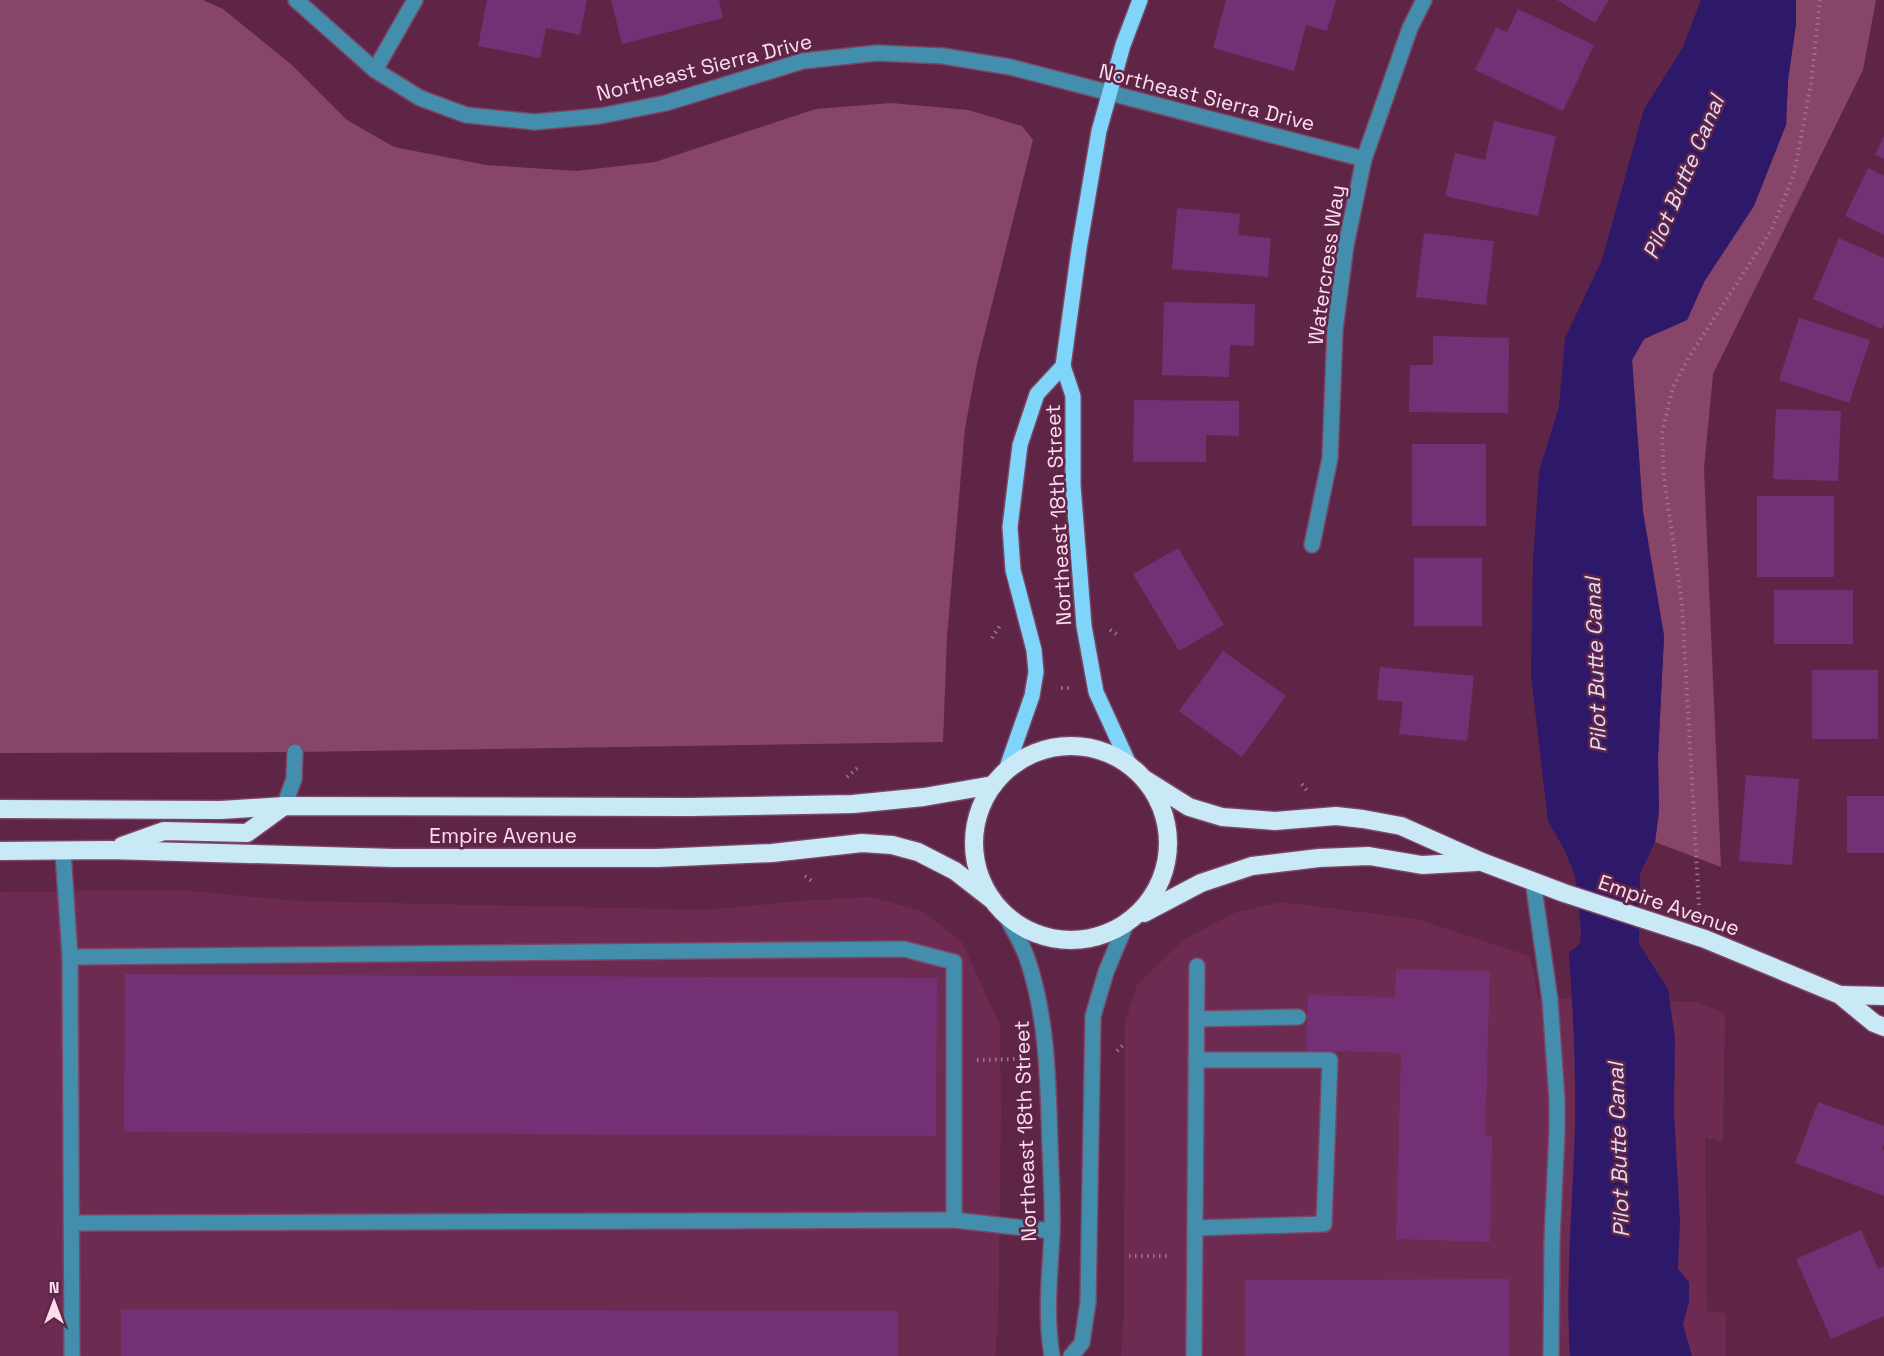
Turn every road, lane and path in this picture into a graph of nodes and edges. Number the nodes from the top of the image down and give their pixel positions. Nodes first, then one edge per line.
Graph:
1 (296, 0) edge
2 (415, 0) edge
3 (1140, 0) edge
4 (1424, 0) edge
5 (1820, 0) edge
6 (375, 70) junction
7 (1110, 93) junction
8 (1364, 159) junction
9 (1063, 366) junction
10 (1312, 545) dead end
11 (295, 752) dead end
12 (1129, 764) junction
13 (999, 779) junction
14 (1146, 780) junction
15 (284, 806) junction
16 (0, 809) edge
17 (109, 850) junction
18 (0, 851) edge
19 (63, 851) junction
20 (1482, 862) junction
21 (1533, 881) junction
22 (991, 899) junction
23 (1699, 905) dead end
24 (1004, 912) junction
25 (1131, 920) junction
26 (70, 957) junction
27 (1197, 966) dead end
28 (1840, 994) junction
29 (1884, 996) edge
30 (1298, 1017) dead end
31 (1197, 1019) junction
32 (1884, 1028) edge
33 (1016, 1059) dead end
34 (954, 1060) junction
35 (1196, 1060) junction
36 (954, 1220) junction
37 (73, 1223) junction
38 (1195, 1228) junction
39 (1052, 1231) junction
40 (1129, 1256) dead end
41 (1195, 1256) junction
42 (72, 1356) edge
43 (1052, 1356) edge
44 (1071, 1356) edge
45 (1194, 1356) edge
46 (1551, 1356) edge

1 - 6 street, Northeast Sierra Drive
2 - 6 street
3 - 7 main road, Northeast 18th Street
4 - 8 street, Watercress Way
5 - 23 path
6 - 7 street, Northeast Sierra Drive
7 - 8 street, Northeast Sierra Drive
7 - 9 main road, Northeast 18th Street
8 - 10 street, Watercress Way
9 - 12 main road, Northeast 18th Street
9 - 13 main road, Northeast 18th Street
11 - 15 street
12 - 13 highway
12 - 14 highway
13 - 15 highway, Empire Avenue
13 - 22 highway
14 - 20 highway, Empire Avenue
14 - 25 highway
15 - 16 highway, Empire Avenue
15 - 17 highway
17 - 19 highway, Empire Avenue
17 - 22 highway, Empire Avenue
18 - 19 highway, Empire Avenue
19 - 26 street
20 - 21 highway, Empire Avenue
20 - 25 highway, Empire Avenue
21 - 28 highway, Empire Avenue
21 - 46 street
22 - 24 highway
24 - 25 highway
24 - 39 street, Northeast 18th Street
25 - 44 street
26 - 34 street
26 - 37 street
27 - 31 street
28 - 29 highway, Empire Avenue
28 - 32 highway, Empire Avenue
30 - 31 street
31 - 35 street
33 - 34 path
34 - 36 street
35 - 38 street
35 - 38 street
36 - 37 street
36 - 39 street
37 - 42 street
38 - 41 street
39 - 43 street, Northeast 18th Street
40 - 41 path
41 - 45 street

